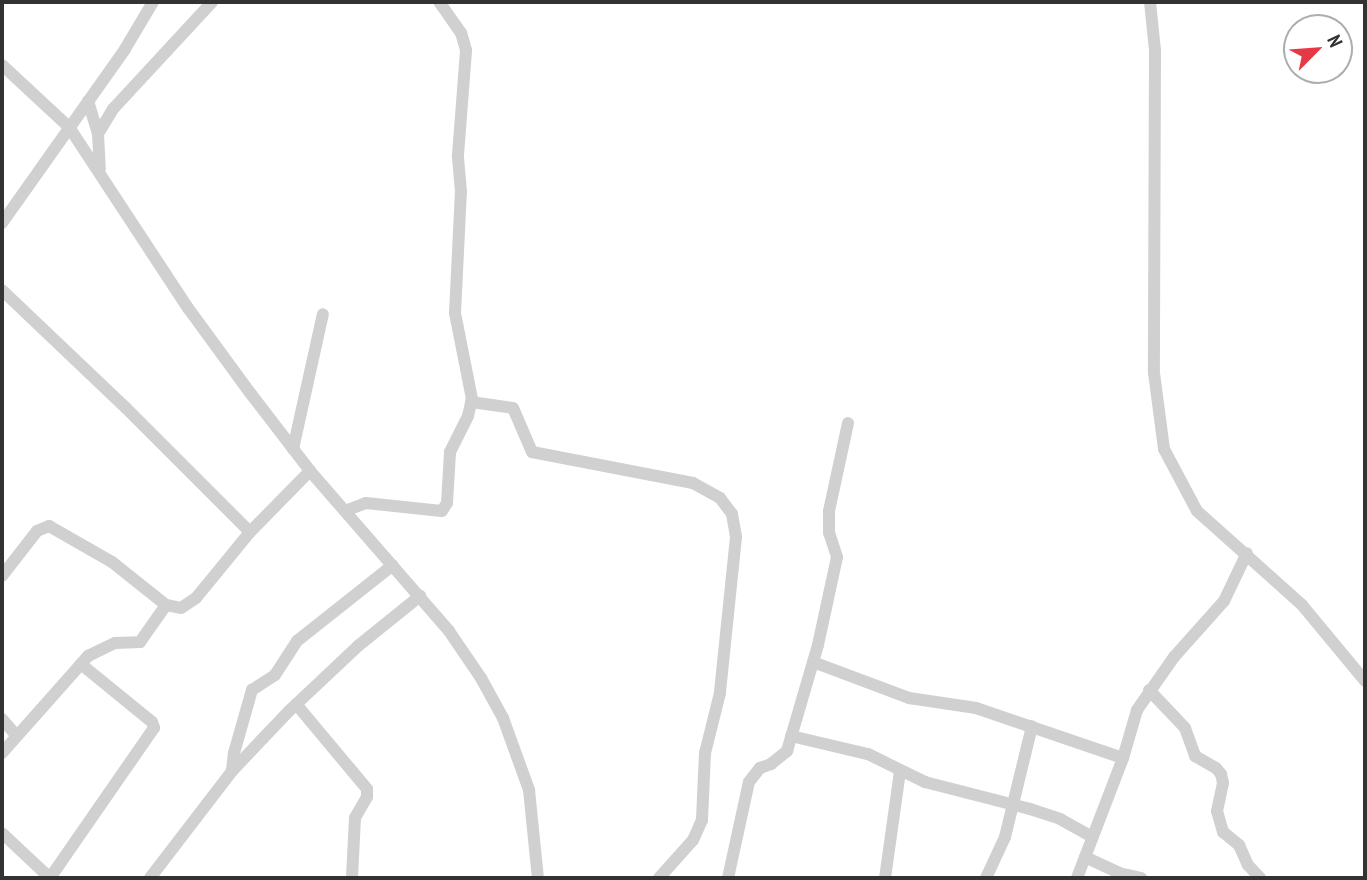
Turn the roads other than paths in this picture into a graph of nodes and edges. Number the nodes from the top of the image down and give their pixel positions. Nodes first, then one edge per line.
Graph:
1 (153, 2) edge
2 (212, 2) edge
3 (439, 2) edge
4 (1150, 2) edge
5 (2, 65) edge
6 (88, 101) junction
7 (69, 127) junction
8 (98, 134) junction
9 (100, 169) junction
10 (2, 223) edge
11 (2, 290) edge
12 (323, 314) dead end
13 (471, 402) junction
14 (848, 423) dead end
15 (293, 449) junction
16 (310, 471) junction
17 (345, 511) junction
18 (250, 532) junction
19 (1247, 553) junction
20 (393, 565) junction
21 (2, 576) edge
22 (420, 596) junction
23 (166, 605) junction
24 (813, 662) junction
25 (80, 664) junction
26 (1365, 681) edge
27 (1149, 690) junction
28 (296, 704) junction
29 (2, 719) edge
30 (1031, 726) junction
31 (16, 735) junction
32 (791, 736) junction
33 (2, 753) edge
34 (1123, 758) junction
35 (232, 771) junction
36 (900, 771) junction
37 (1013, 804) junction
38 (2, 833) edge
39 (1092, 837) junction
40 (1085, 857) junction
41 (887, 877) edge
42 (50, 878) edge
43 (150, 878) edge
44 (352, 878) edge
45 (538, 878) edge
46 (659, 878) edge
47 (728, 878) edge
48 (986, 878) edge
49 (1077, 878) edge
50 (1141, 878) edge
51 (1260, 878) edge

1 - 6 street
2 - 8 street
3 - 13 street
4 - 19 street
5 - 7 street
6 - 7 street
6 - 8 street
7 - 9 street
7 - 10 street
8 - 9 street
9 - 15 street
11 - 18 street
12 - 15 street
13 - 17 street
13 - 46 street
14 - 24 street
15 - 16 street
16 - 17 street
16 - 18 street
17 - 20 street
18 - 23 street
19 - 26 street
19 - 27 street
20 - 22 street
20 - 35 street
21 - 23 street
22 - 28 street
22 - 45 street
23 - 25 street
24 - 30 street
24 - 32 street
25 - 31 street
25 - 42 street
27 - 34 street
27 - 51 street
28 - 35 street
28 - 44 street
29 - 31 street
30 - 34 street
30 - 37 street
31 - 33 street
32 - 36 street
32 - 47 street
34 - 39 street
35 - 43 street
36 - 37 street
36 - 41 street
37 - 39 street
37 - 48 street
38 - 42 street
39 - 40 street
40 - 49 street
40 - 50 street

